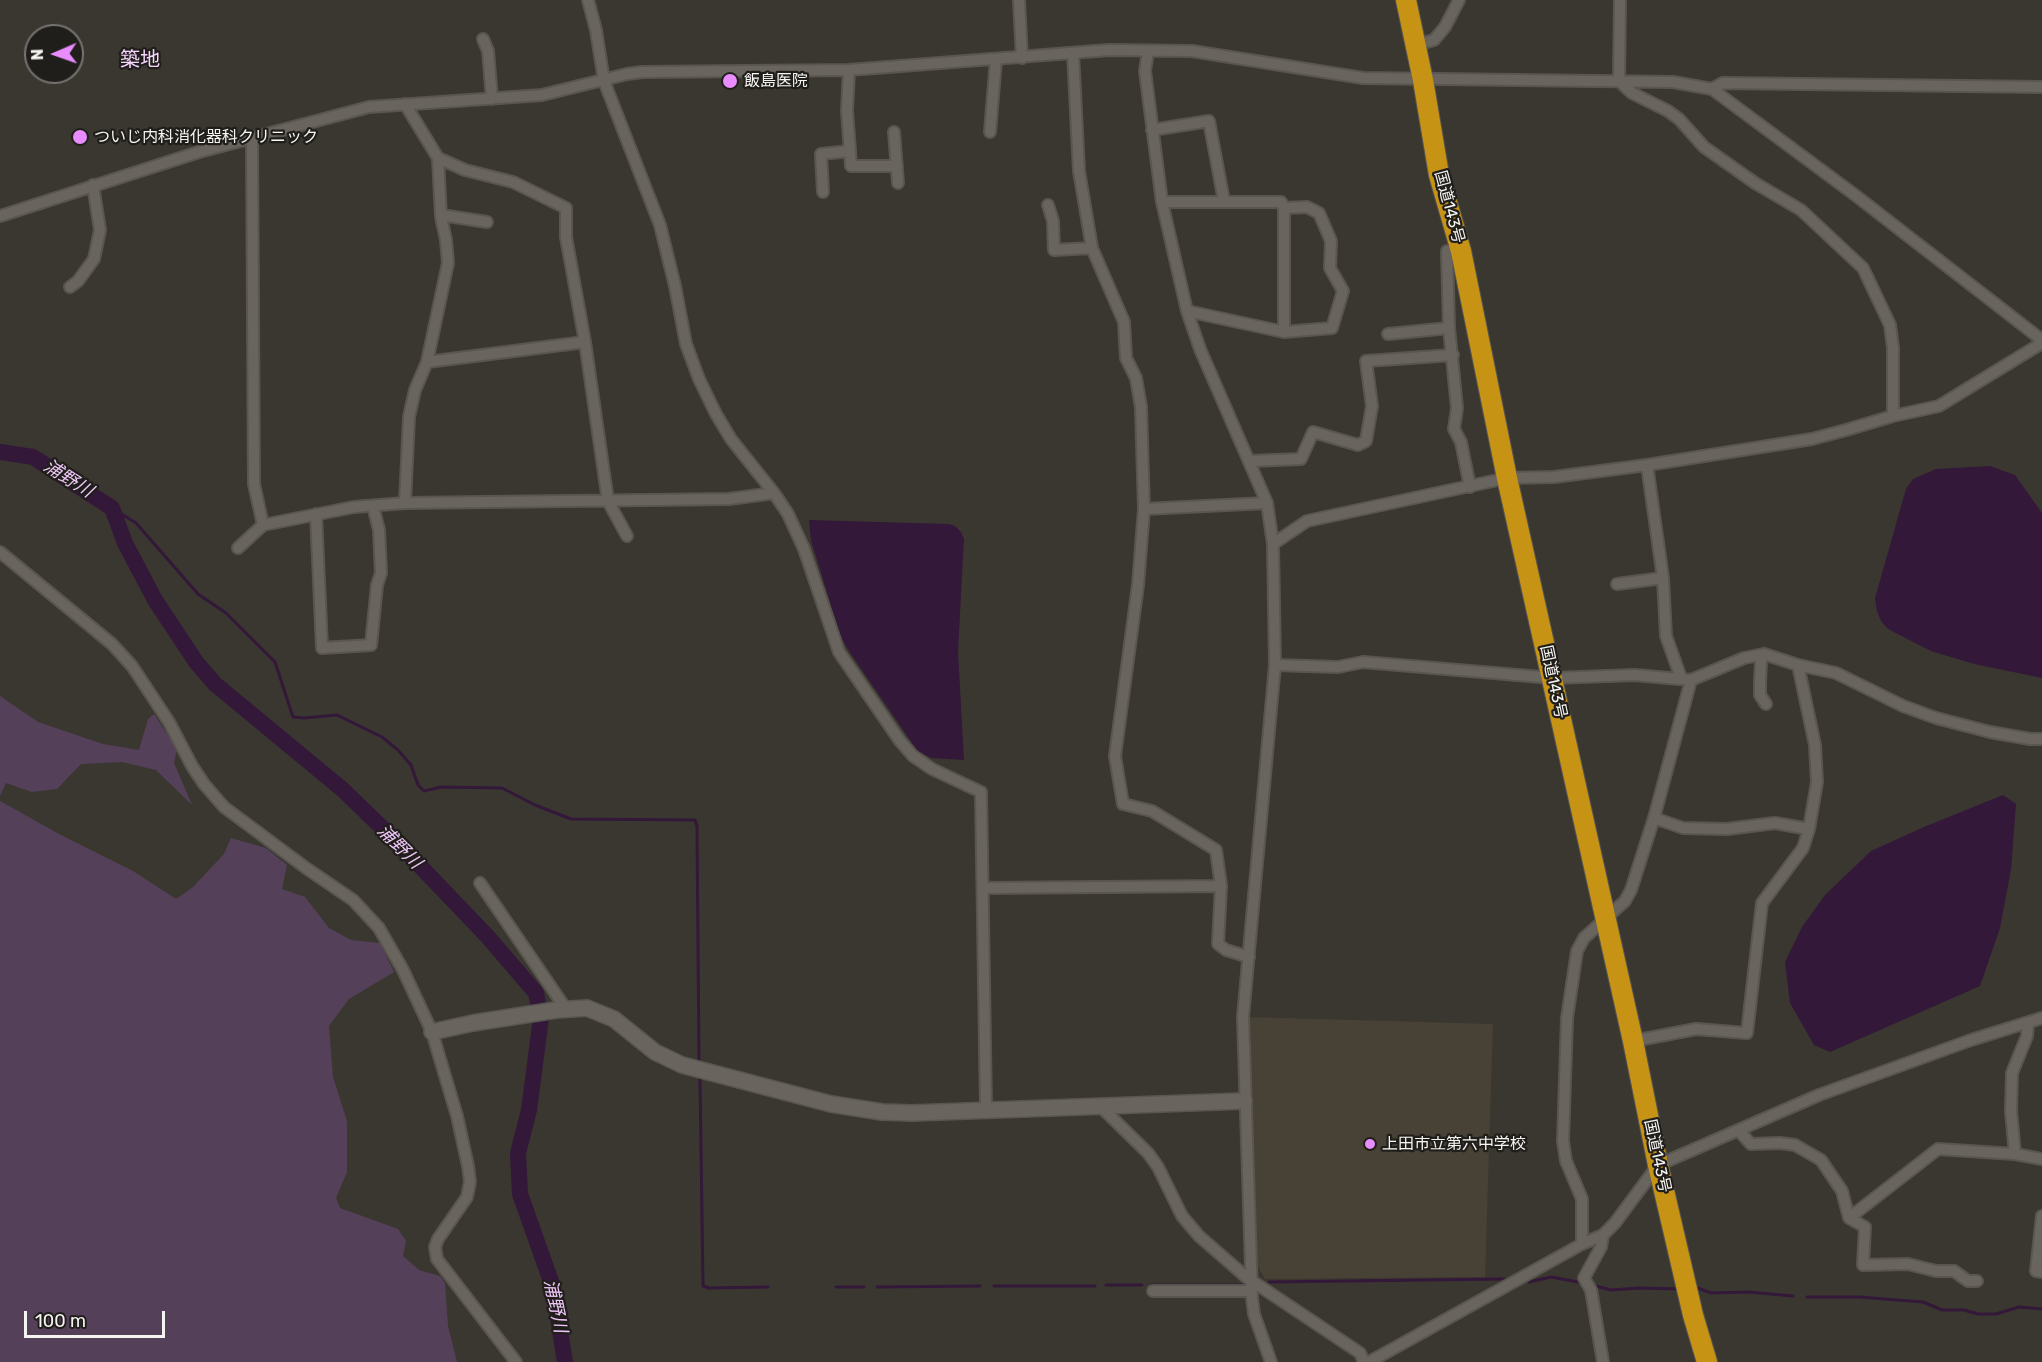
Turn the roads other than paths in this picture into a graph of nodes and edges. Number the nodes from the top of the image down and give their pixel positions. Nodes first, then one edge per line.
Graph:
1 (588, 0) edge
2 (1019, 0) edge
3 (1406, 0) edge
4 (1459, 0) edge
5 (1620, 0) edge
6 (483, 39) dead end
7 (1416, 45) junction
8 (1148, 51) junction
9 (1073, 53) junction
10 (1022, 58) junction
11 (996, 60) junction
12 (849, 70) junction
13 (1423, 80) junction
14 (604, 81) junction
15 (1619, 81) junction
16 (2042, 87) edge
17 (1712, 89) junction
18 (492, 99) junction
19 (405, 104) junction
20 (1152, 130) junction
21 (894, 132) dead end
22 (990, 132) dead end
23 (252, 139) junction
24 (850, 151) junction
25 (438, 158) junction
26 (897, 166) junction
27 (898, 183) dead end
28 (93, 185) junction
29 (823, 192) dead end
30 (1224, 201) junction
31 (1162, 202) junction
32 (1048, 206) dead end
33 (1284, 208) junction
34 (441, 214) junction
35 (0, 216) edge
36 (487, 222) dead end
37 (1092, 248) junction
38 (1461, 251) junction
39 (70, 287) dead end
40 (1187, 311) junction
41 (1449, 328) junction
42 (1284, 332) junction
43 (1388, 334) dead end
44 (2042, 341) edge
45 (585, 342) junction
46 (1453, 355) junction
47 (427, 362) junction
48 (1893, 416) junction
49 (1250, 461) junction
50 (1647, 465) junction
51 (1507, 478) junction
52 (1470, 487) junction
53 (774, 494) junction
54 (608, 501) junction
55 (405, 502) junction
56 (1267, 503) junction
57 (373, 506) junction
58 (1144, 509) junction
59 (316, 514) junction
60 (264, 525) junction
61 (627, 536) dead end
62 (1273, 544) junction
63 (238, 548) dead end
64 (0, 552) edge
65 (1663, 578) junction
66 (1617, 584) dead end
67 (1764, 654) junction
68 (1275, 665) junction
69 (1798, 665) junction
70 (1553, 678) junction
71 (1686, 679) junction
72 (1766, 704) dead end
73 (2042, 739) edge
74 (1654, 818) junction
75 (1809, 829) junction
76 (480, 883) dead end
77 (1221, 886) junction
78 (984, 888) junction
79 (1605, 919) junction
80 (1249, 957) junction
81 (561, 1009) junction
82 (2042, 1018) edge
83 (2028, 1023) junction
84 (432, 1032) junction
85 (1633, 1041) junction
86 (1244, 1101) junction
87 (1100, 1106) junction
88 (986, 1110) junction
89 (1739, 1131) junction
90 (2015, 1154) junction
91 (2042, 1159) edge
92 (1658, 1165) junction
93 (2042, 1216) edge
94 (1849, 1218) junction
95 (1603, 1235) junction
96 (1582, 1244) junction
97 (2042, 1272) edge
98 (1977, 1281) dead end
99 (1252, 1286) junction
100 (1153, 1291) dead end
101 (516, 1362) edge
102 (1271, 1362) edge
103 (1366, 1362) edge
104 (1604, 1362) edge
105 (1707, 1362) edge

1 - 14 street
2 - 10 street
3 - 7 highway, 国道143号
4 - 7 street
5 - 15 street
6 - 18 street
7 - 13 highway, 国道143号
8 - 9 street
8 - 13 street
8 - 20 street
9 - 10 street
9 - 37 street
10 - 11 street
11 - 12 street
11 - 22 street
12 - 14 street
12 - 24 street
13 - 15 street
13 - 38 highway, 国道143号
14 - 18 street
14 - 53 street
15 - 17 street
15 - 48 street
16 - 17 street
17 - 44 street
18 - 19 street
19 - 23 street
19 - 25 street
20 - 30 street
20 - 31 street
21 - 26 street
23 - 28 street
23 - 60 street
24 - 26 street
24 - 29 street
25 - 34 street
25 - 45 street
26 - 27 street
28 - 35 street
28 - 39 street
30 - 31 street
30 - 33 street
31 - 40 street
32 - 37 street
33 - 42 street
33 - 42 street
34 - 36 street
34 - 47 street
37 - 58 street
38 - 41 street
38 - 51 highway, 国道143号
40 - 42 street
40 - 49 street
41 - 43 street
41 - 46 street
44 - 48 street
45 - 47 street
45 - 54 street
46 - 49 street
46 - 52 street
47 - 55 street
48 - 50 street
49 - 56 street
50 - 51 street
50 - 65 street
51 - 52 street
51 - 70 highway, 国道143号
52 - 62 street
53 - 54 street
53 - 78 street
54 - 55 street
54 - 61 street
55 - 57 street
56 - 58 street
56 - 62 street
57 - 59 street
57 - 59 street
58 - 77 street
59 - 60 street
60 - 63 street
62 - 68 street
64 - 84 street
65 - 66 street
65 - 71 street
67 - 69 street
67 - 71 street
67 - 72 street
68 - 70 street
68 - 80 street
69 - 73 street
69 - 75 street
70 - 71 street
70 - 79 highway, 国道143号
71 - 74 street
74 - 75 street
74 - 79 street
75 - 85 street
76 - 81 street
77 - 78 street
77 - 80 street
78 - 88 street
79 - 85 highway, 国道143号
79 - 96 street
80 - 86 street
81 - 84 street
81 - 88 street
82 - 83 street
83 - 89 street
83 - 90 street
84 - 101 street
85 - 92 highway, 国道143号
86 - 87 street
86 - 99 street
87 - 88 street
87 - 99 street
89 - 92 street
89 - 94 street
90 - 91 street
90 - 94 street
92 - 95 street
92 - 105 highway, 国道143号
93 - 97 street
94 - 98 street
95 - 96 street
95 - 104 street
96 - 103 street
99 - 100 street
99 - 102 street
99 - 103 street

